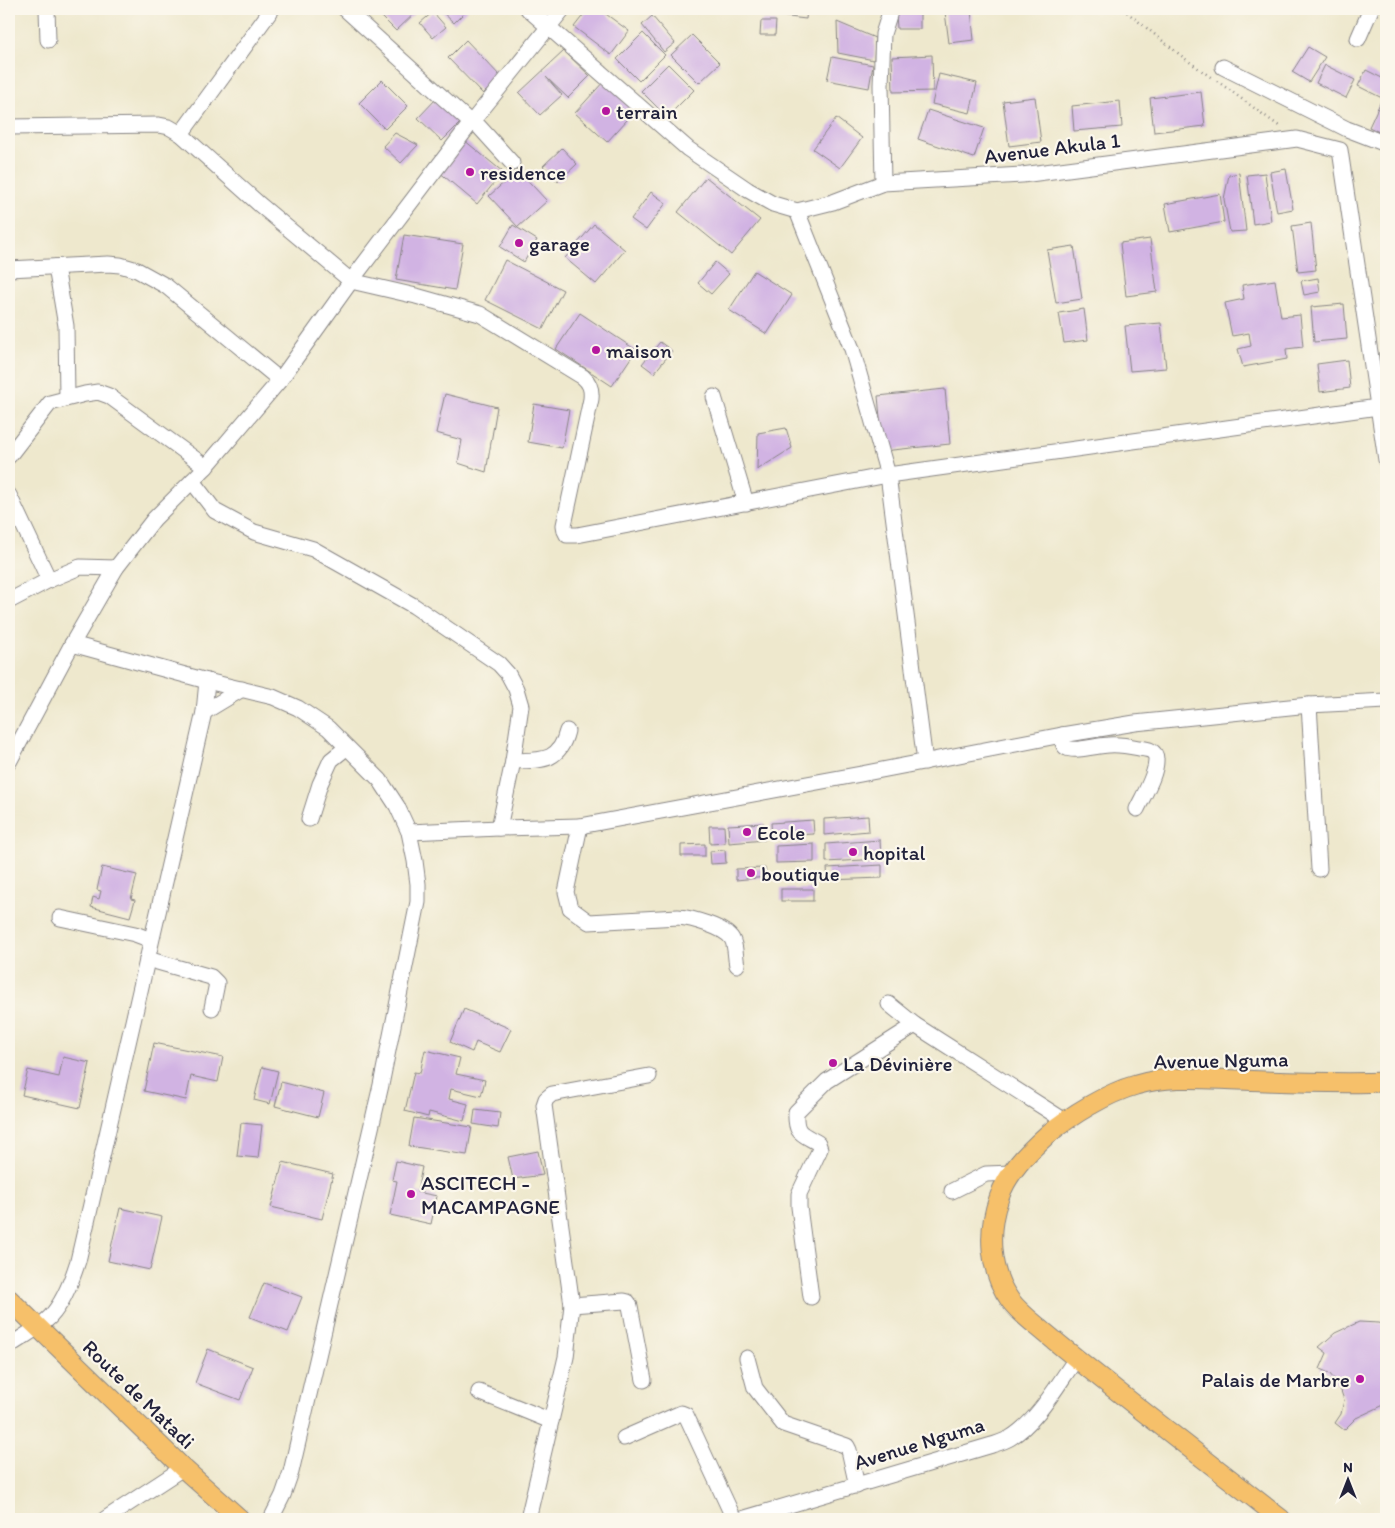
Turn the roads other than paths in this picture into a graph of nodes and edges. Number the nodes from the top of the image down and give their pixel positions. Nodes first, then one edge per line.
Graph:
1 (47, 9) edge
2 (272, 9) edge
3 (345, 9) edge
4 (528, 9) edge
5 (563, 9) edge
6 (891, 9) edge
7 (1371, 9) edge
8 (550, 27) junction
9 (1358, 39) dead end
10 (48, 40) dead end
11 (1223, 67) dead end
12 (472, 121) junction
13 (9, 127) edge
14 (1347, 129) junction
15 (181, 134) junction
16 (1386, 144) edge
17 (1340, 150) junction
18 (512, 163) dead end
19 (883, 183) junction
20 (797, 211) junction
21 (56, 267) junction
22 (9, 269) edge
23 (351, 281) junction
24 (280, 380) junction
25 (714, 397) dead end
26 (67, 398) junction
27 (1378, 407) junction
28 (9, 456) edge
29 (1386, 460) edge
30 (206, 467) junction
31 (888, 475) junction
32 (192, 481) junction
33 (9, 495) edge
34 (746, 503) junction
35 (116, 568) junction
36 (49, 580) junction
37 (9, 601) edge
38 (72, 644) junction
39 (207, 681) junction
40 (242, 689) junction
41 (1386, 701) edge
42 (1309, 705) junction
43 (204, 712) junction
44 (567, 731) dead end
45 (1062, 734) junction
46 (346, 748) junction
47 (513, 761) junction
48 (9, 762) edge
49 (925, 762) junction
50 (1137, 810) dead end
51 (309, 819) dead end
52 (580, 826) junction
53 (499, 828) junction
54 (409, 832) junction
55 (1319, 869) dead end
56 (60, 918) dead end
57 (151, 940) junction
58 (147, 959) junction
59 (736, 966) dead end
60 (889, 1004) dead end
61 (212, 1008) dead end
62 (915, 1025) junction
63 (649, 1076) dead end
64 (1386, 1082) edge
65 (1065, 1122) junction
66 (1012, 1173) junction
67 (952, 1191) dead end
68 (811, 1297) dead end
69 (9, 1299) edge
70 (572, 1304) junction
71 (38, 1326) junction
72 (9, 1346) edge
73 (747, 1358) dead end
74 (1076, 1359) junction
75 (644, 1380) dead end
76 (478, 1392) dead end
77 (551, 1421) junction
78 (624, 1438) dead end
79 (183, 1468) junction
80 (857, 1486) junction
81 (104, 1519) edge
82 (240, 1519) edge
83 (270, 1519) edge
84 (528, 1519) edge
85 (734, 1519) edge
86 (742, 1519) edge
87 (1281, 1519) edge

1 - 10 street
2 - 15 street
3 - 12 street
4 - 8 street
5 - 8 street
6 - 19 street
7 - 9 street
8 - 12 street
8 - 20 street
11 - 14 street
12 - 18 street
12 - 23 street
13 - 15 street
14 - 16 street
14 - 17 street
15 - 23 street
17 - 19 street, Avenue Akula 1
17 - 27 street
19 - 20 street, Avenue Akula 1
20 - 31 street
21 - 22 street
21 - 24 street
21 - 26 street
23 - 24 street
23 - 34 street
24 - 30 street
25 - 34 street
26 - 28 street
26 - 30 street
27 - 29 street
27 - 31 street
30 - 32 street
31 - 34 street
31 - 49 street
32 - 35 street
32 - 47 street
33 - 36 street
35 - 36 street
35 - 38 street
36 - 37 street
38 - 39 street
38 - 48 street
39 - 40 street
39 - 43 street
40 - 43 street
40 - 46 street
41 - 42 street
42 - 45 street
42 - 55 street
43 - 57 street
44 - 47 street
45 - 49 street
45 - 50 street
46 - 51 street
46 - 54 street
47 - 53 street
49 - 52 street
52 - 53 street
52 - 59 street
53 - 54 street
54 - 83 street
56 - 57 street
57 - 58 street
58 - 61 street
58 - 71 street
60 - 62 street
62 - 65 street
62 - 68 street
63 - 70 street
64 - 65 main road, Avenue Nguma
65 - 66 main road, Avenue Nguma
66 - 67 street
66 - 74 main road, Avenue Nguma
69 - 71 main road, Route de Matadi
70 - 75 street
70 - 77 street
71 - 72 street
71 - 79 main road, Route de Matadi
73 - 80 street
74 - 80 street, Avenue Nguma
74 - 87 main road, Avenue Nguma
76 - 77 street
77 - 84 street
78 - 85 street
79 - 81 street
79 - 82 main road, Route de Matadi
80 - 86 street, Avenue Nguma

